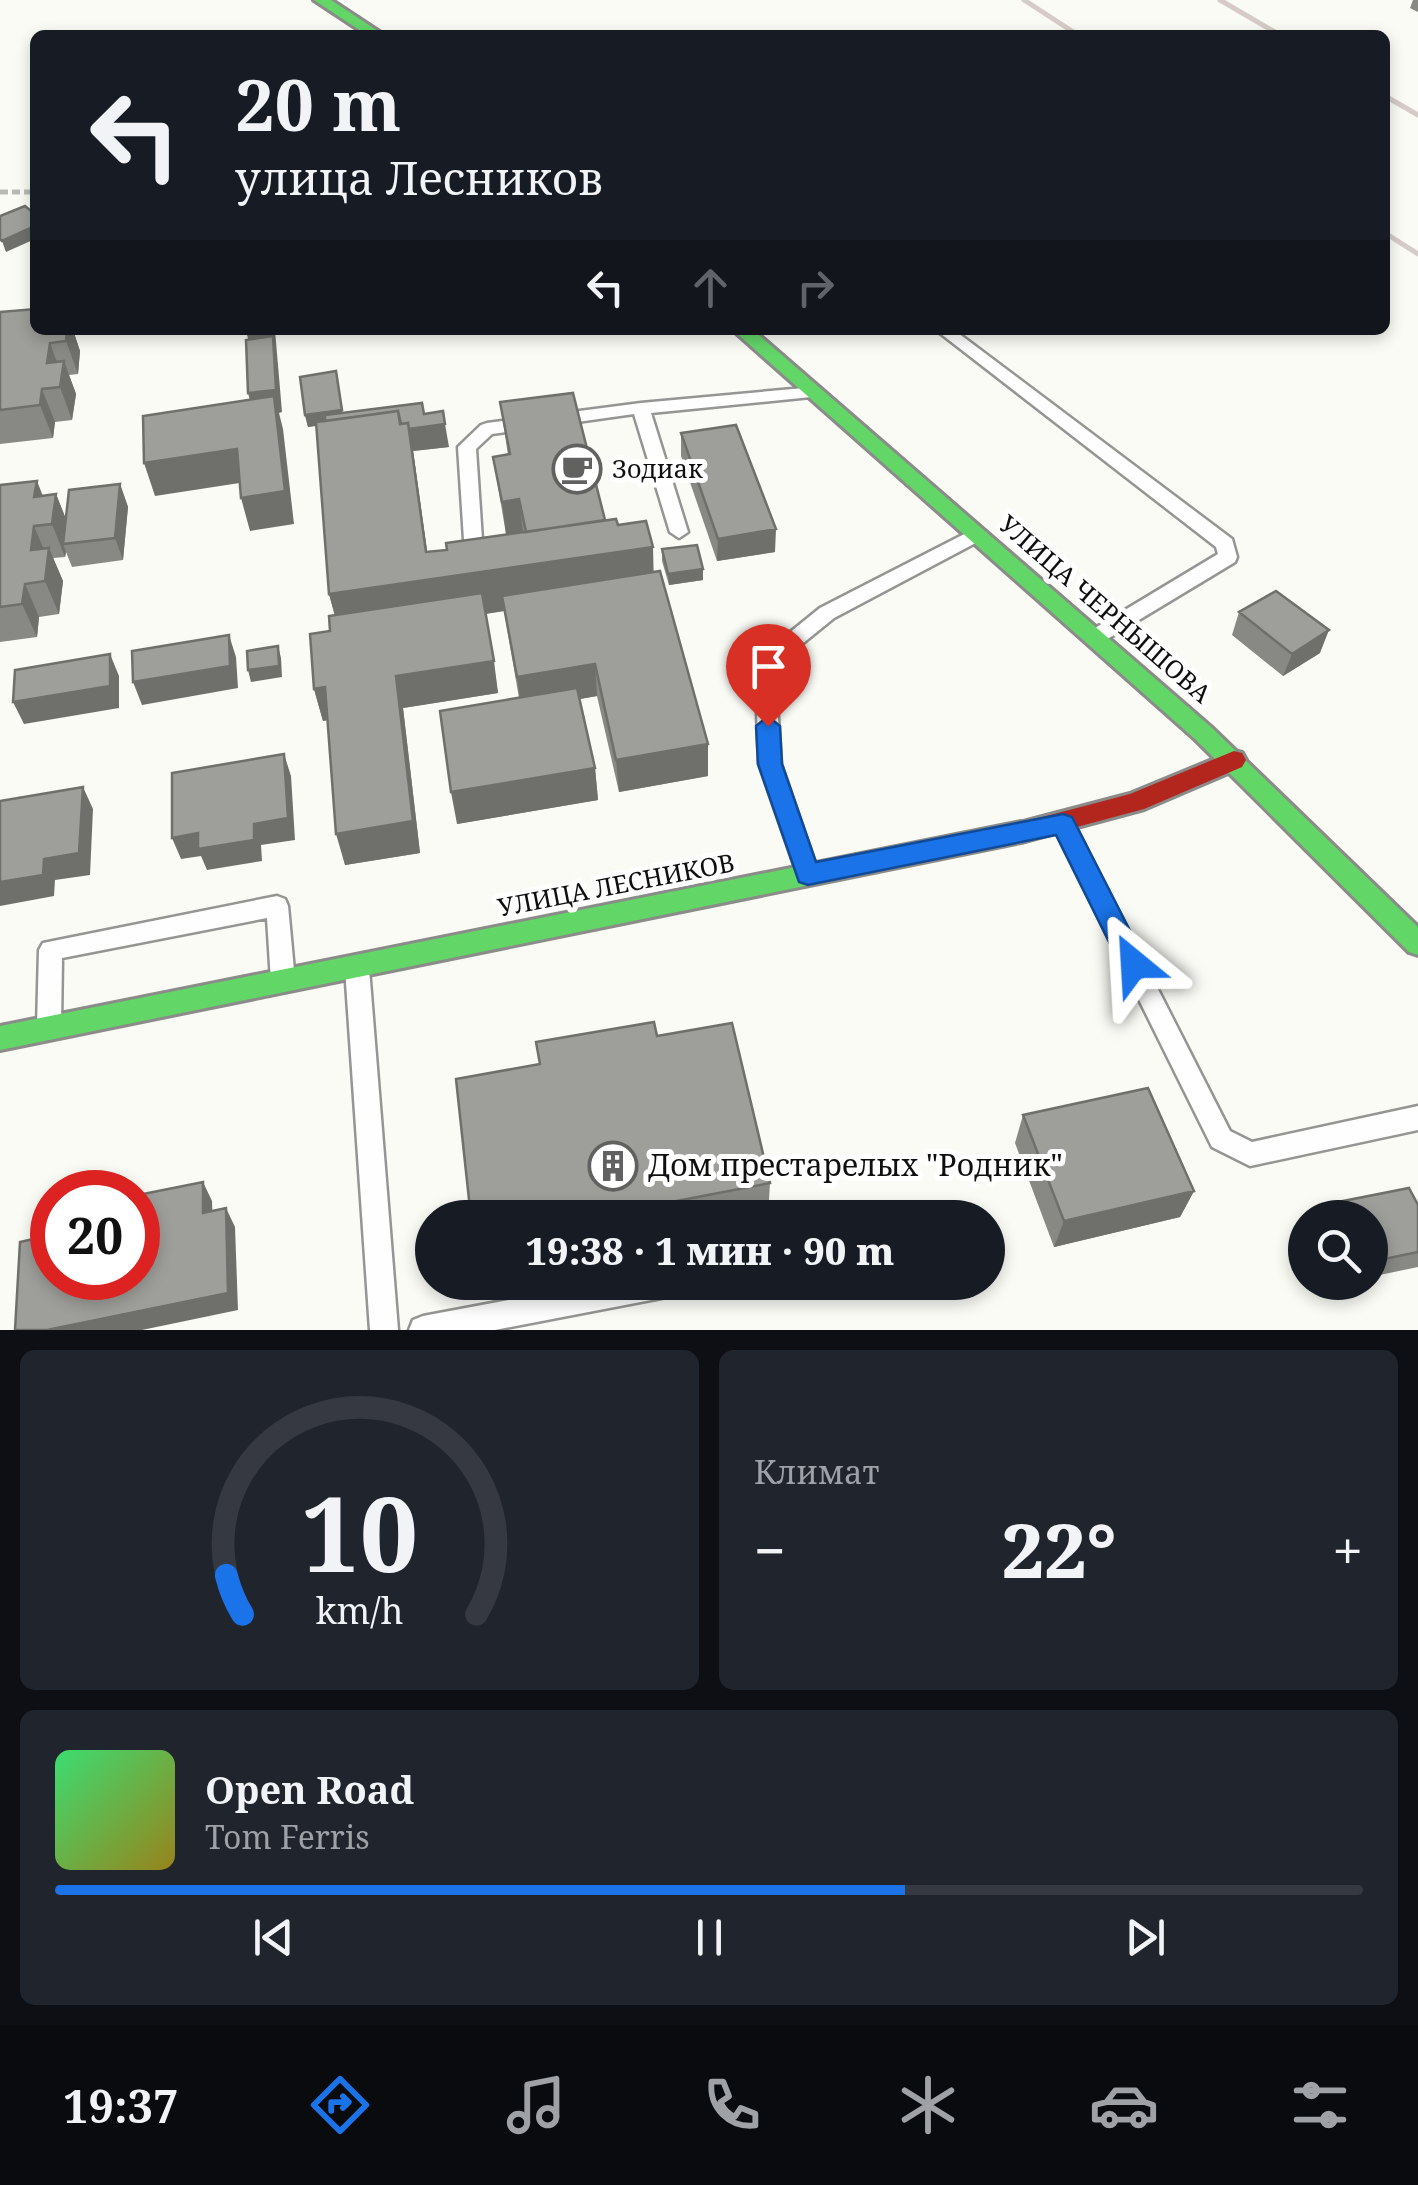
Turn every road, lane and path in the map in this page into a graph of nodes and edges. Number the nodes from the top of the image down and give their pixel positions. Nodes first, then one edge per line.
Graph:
1 (320, 0) edge
2 (369, 30) edge
3 (0, 192) edge
4 (30, 192) edge
5 (748, 335) edge
6 (951, 335) edge
7 (817, 392) junction
8 (641, 408) junction
9 (679, 532) dead end
10 (978, 533) junction
11 (474, 554) edge
12 (1097, 636) junction
13 (1234, 760) junction
14 (1063, 824) junction
15 (808, 874) junction
16 (1418, 944) edge
17 (357, 966) junction
18 (282, 981) junction
19 (49, 1028) junction
20 (0, 1038) edge
21 (1418, 1118) edge
22 (582, 1300) edge
23 (384, 1330) edge
24 (423, 1330) edge

1 - 2 main road
3 - 4 path
5 - 7 main road, УЛИЦА ЧЕРНЫШОВА
6 - 12 lane
7 - 8 lane
7 - 10 main road, УЛИЦА ЧЕРНЫШОВА
8 - 9 lane
8 - 11 lane
10 - 12 main road, УЛИЦА ЧЕРНЫШОВА
10 - 15 lane
12 - 13 main road, УЛИЦА ЧЕРНЫШОВА
13 - 14 main road, УЛИЦА ЛЕСНИКОВ
13 - 16 main road, УЛИЦА ЧЕРНЫШОВА
14 - 15 main road, УЛИЦА ЛЕСНИКОВ
14 - 21 lane
15 - 17 main road, УЛИЦА ЛЕСНИКОВ
17 - 18 main road, УЛИЦА ЛЕСНИКОВ
17 - 23 lane
18 - 19 main road, УЛИЦА ЛЕСНИКОВ
18 - 19 lane
19 - 20 main road, УЛИЦА ЛЕСНИКОВ
22 - 24 lane

